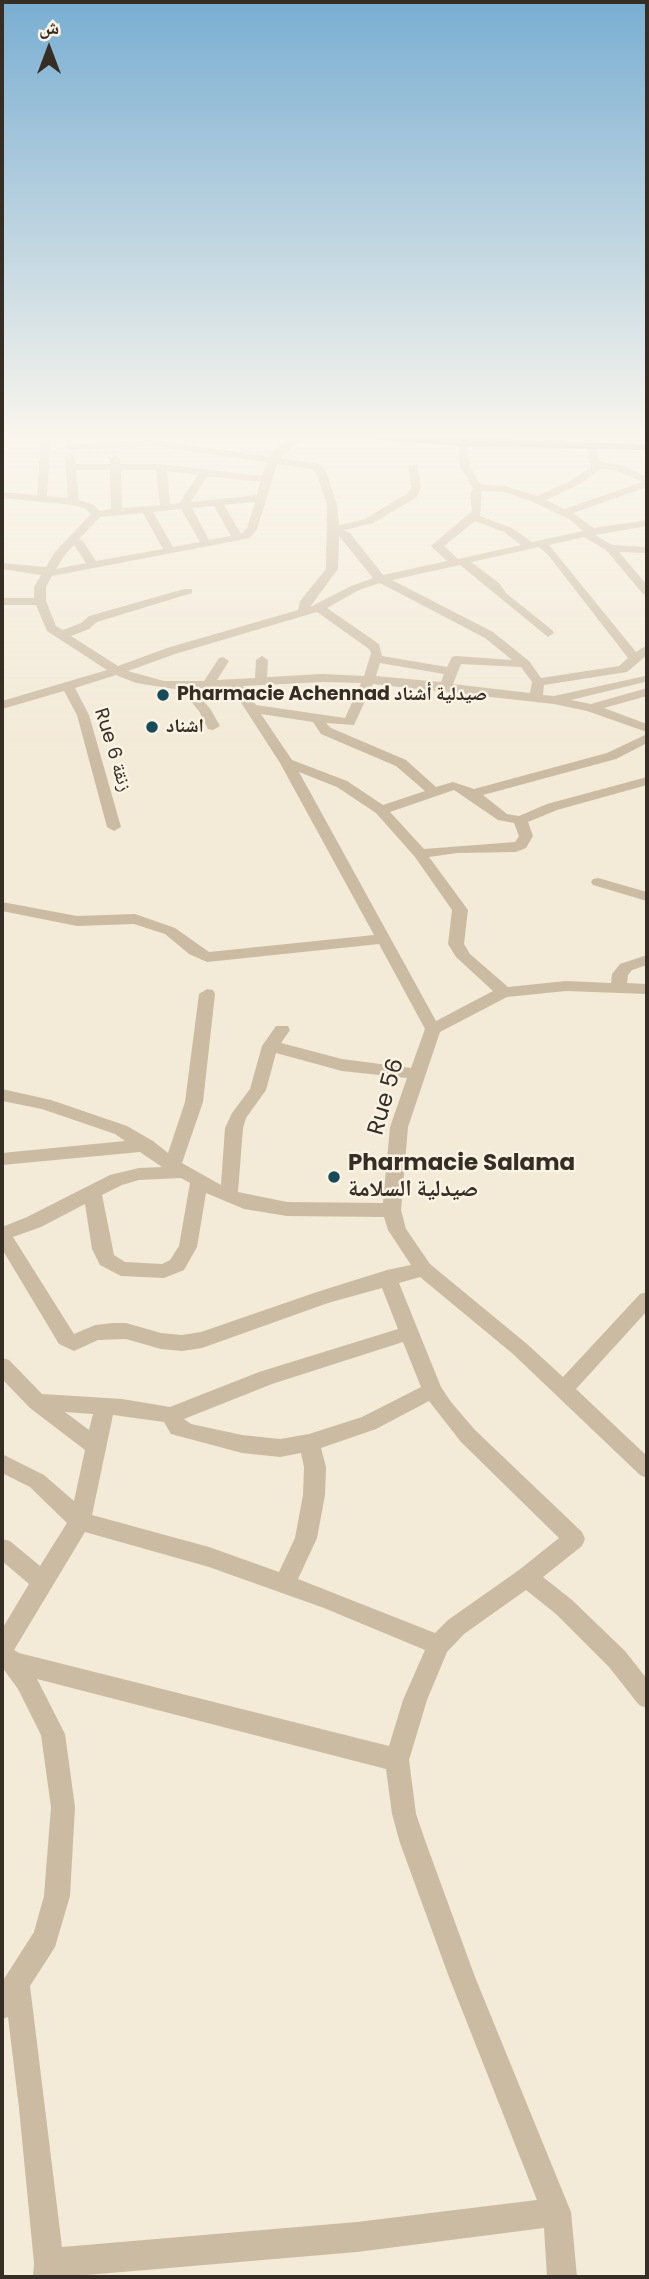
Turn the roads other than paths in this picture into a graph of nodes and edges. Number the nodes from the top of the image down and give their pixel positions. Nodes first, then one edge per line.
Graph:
1 (73, 541) edge
2 (74, 541) edge
3 (164, 541) edge
4 (205, 541) edge
5 (223, 541) edge
6 (333, 541) edge
7 (351, 541) edge
8 (442, 541) edge
9 (529, 541) edge
10 (556, 541) edge
11 (601, 541) edge
12 (207, 545) junction
13 (537, 546) junction
14 (610, 548) junction
15 (647, 550) edge
16 (170, 552) junction
17 (460, 562) junction
18 (2, 566) edge
19 (92, 567) junction
20 (47, 572) junction
21 (381, 579) junction
22 (188, 591) dead end
23 (647, 592) edge
24 (40, 601) junction
25 (2, 602) edge
26 (319, 608) junction
27 (303, 613) junction
28 (548, 633) dead end
29 (62, 635) junction
30 (647, 649) edge
31 (376, 659) junction
32 (635, 659) junction
33 (262, 660) dead end
34 (223, 661) dead end
35 (525, 664) junction
36 (623, 669) junction
37 (117, 671) junction
38 (452, 672) junction
39 (369, 679) junction
40 (644, 680) edge
41 (185, 681) junction
42 (261, 681) junction
43 (538, 682) junction
44 (235, 683) junction
45 (209, 684) junction
46 (68, 687) junction
47 (445, 688) junction
48 (647, 692) edge
49 (536, 698) junction
50 (554, 700) junction
51 (2, 705) edge
52 (591, 708) junction
53 (255, 709) junction
54 (321, 719) junction
55 (349, 722) junction
56 (213, 726) dead end
57 (646, 729) edge
58 (336, 737) junction
59 (287, 763) junction
60 (647, 781) edge
61 (434, 792) junction
62 (472, 794) junction
63 (381, 810) junction
64 (520, 820) junction
65 (114, 827) dead end
66 (420, 854) junction
67 (598, 882) dead end
68 (647, 897) edge
69 (2, 906) edge
70 (384, 939) junction
71 (647, 960) edge
72 (619, 988) junction
73 (647, 989) edge
74 (504, 992) junction
75 (207, 994) dead end
76 (433, 1029) junction
77 (282, 1030) dead end
78 (270, 1046) junction
79 (419, 1074) junction
80 (2, 1095) edge
81 (147, 1145) junction
82 (2, 1159) edge
83 (186, 1173) junction
84 (92, 1192) junction
85 (229, 1196) junction
86 (392, 1210) junction
87 (2, 1234) edge
88 (423, 1269) junction
89 (387, 1277) junction
90 (647, 1298) edge
91 (409, 1334) junction
92 (2, 1366) edge
93 (564, 1388) junction
94 (432, 1390) junction
95 (37, 1402) junction
96 (105, 1406) junction
97 (171, 1415) junction
98 (309, 1443) junction
99 (95, 1446) junction
100 (2, 1464) edge
101 (647, 1469) edge
102 (80, 1521) junction
103 (2, 1548) edge
104 (527, 1577) junction
105 (41, 1581) junction
106 (285, 1583) junction
107 (439, 1645) junction
108 (5, 1655) edge
109 (647, 1697) edge
110 (397, 1760) junction
111 (10, 1996) edge
112 (556, 2212) junction
113 (48, 2270) edge
114 (562, 2277) edge

1 - 20 street
2 - 19 street
3 - 16 street
4 - 12 street
5 - 12 street
6 - 27 street
7 - 21 street
8 - 17 street
9 - 13 street
10 - 13 street
11 - 14 street
12 - 16 street
13 - 17 street
13 - 32 street
14 - 15 street
14 - 23 street
16 - 19 street
17 - 21 street
17 - 28 street
18 - 20 street
19 - 20 street
20 - 24 street
21 - 26 street
21 - 35 street
22 - 29 street
24 - 25 street
24 - 29 street
26 - 27 street
26 - 31 street
27 - 37 street
29 - 37 street
30 - 32 street
31 - 38 street
31 - 39 street
32 - 36 street
33 - 42 street
34 - 45 street
35 - 38 street
35 - 43 street
36 - 40 street
36 - 43 street
37 - 41 street
37 - 46 street
38 - 47 street
39 - 42 street
39 - 47 street
39 - 55 street
40 - 50 street
41 - 45 street
41 - 56 street
42 - 44 street
43 - 49 street
44 - 45 street
44 - 53 street
46 - 51 street
46 - 65 street, Rue 6 زنقة
47 - 49 street
48 - 52 street
49 - 50 street
50 - 52 street
52 - 57 street
53 - 54 street
53 - 59 street
54 - 55 street
54 - 58 street
55 - 58 street
57 - 62 street
58 - 61 street
59 - 63 street
59 - 70 street
60 - 64 street
61 - 62 street
61 - 63 street
62 - 64 street
63 - 66 street
64 - 66 street
66 - 74 street
67 - 68 street
69 - 70 street
70 - 76 street
71 - 72 street
72 - 73 street
72 - 74 street
74 - 76 street
75 - 83 street
76 - 79 street, Rue 56
77 - 78 street
78 - 79 street
78 - 85 street
79 - 86 street, Rue 56
80 - 81 street
81 - 82 street
81 - 83 street
83 - 84 street
83 - 84 street
83 - 85 street
84 - 87 street
85 - 86 street
86 - 88 street, Rue 56
87 - 89 street
88 - 89 street
88 - 93 street, Rue 56
89 - 91 street
90 - 93 street
91 - 94 street
91 - 97 street
92 - 95 street
93 - 101 street, Rue 56
94 - 98 street
94 - 104 street
95 - 96 street
95 - 99 street
96 - 97 street
96 - 99 street
97 - 98 street
98 - 106 street
99 - 102 street
100 - 102 street
102 - 105 street
102 - 106 street
103 - 105 street
104 - 107 street
104 - 109 street
105 - 108 street
106 - 107 street
107 - 110 street
108 - 110 street
108 - 111 street
110 - 112 street
111 - 113 street
112 - 113 street
112 - 114 street

